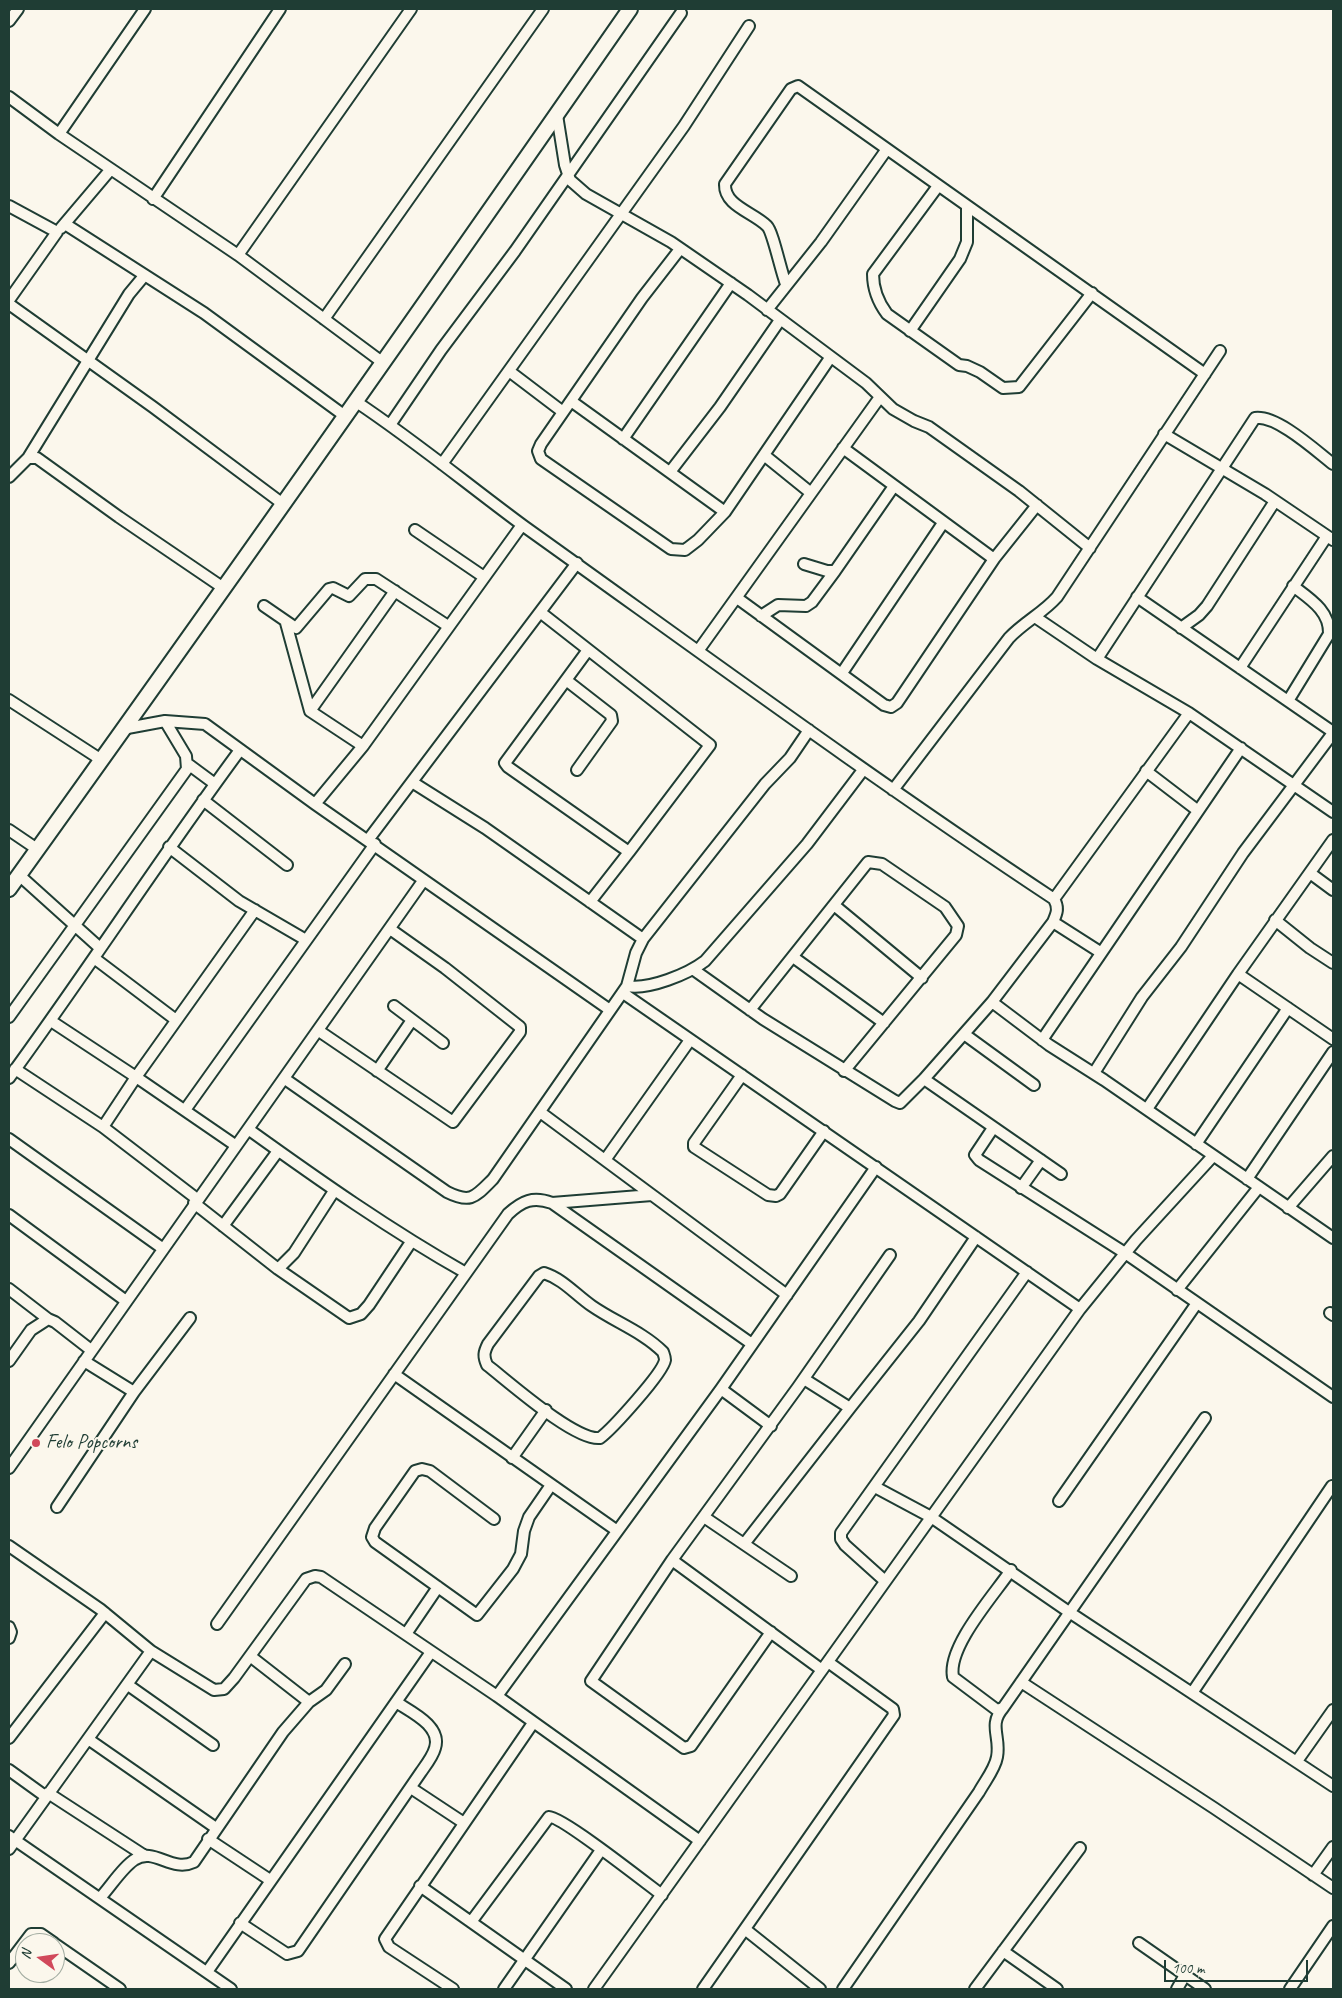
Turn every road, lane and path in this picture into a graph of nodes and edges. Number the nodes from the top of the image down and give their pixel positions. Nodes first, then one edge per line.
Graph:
1 (18, 9) edge
2 (145, 9) edge
3 (280, 9) edge
4 (411, 9) edge
5 (543, 9) edge
6 (630, 9) edge
7 (681, 13) dead end
8 (9, 22) edge
9 (749, 26) dead end
10 (9, 97) edge
11 (557, 115) junction
12 (59, 134) junction
13 (886, 149) junction
14 (111, 169) junction
15 (568, 173) junction
16 (938, 186) junction
17 (153, 198) junction
18 (9, 206) edge
19 (967, 207) junction
20 (620, 212) junction
21 (65, 224) junction
22 (57, 232) junction
23 (680, 249) junction
24 (238, 255) junction
25 (144, 276) junction
26 (731, 283) junction
27 (786, 284) junction
28 (1092, 293) junction
29 (9, 302) edge
30 (767, 310) junction
31 (324, 319) junction
32 (780, 320) junction
33 (910, 331) junction
34 (1220, 351) dead end
35 (830, 358) junction
36 (89, 362) junction
37 (382, 362) junction
38 (509, 371) junction
39 (1205, 374) junction
40 (880, 397) junction
41 (355, 401) junction
42 (571, 401) junction
43 (563, 412) junction
44 (344, 416) junction
45 (390, 425) junction
46 (1164, 434) junction
47 (623, 438) junction
48 (844, 448) junction
49 (764, 455) junction
50 (28, 458) junction
51 (442, 464) junction
52 (1333, 464) edge
53 (1222, 468) junction
54 (670, 472) junction
55 (9, 477) edge
56 (894, 486) junction
57 (811, 493) junction
58 (1275, 501) junction
59 (283, 504) junction
60 (1037, 505) junction
61 (725, 512) junction
62 (943, 523) junction
63 (522, 525) junction
64 (415, 530) dead end
65 (1330, 538) edge
66 (1090, 548) junction
67 (994, 559) junction
68 (577, 564) junction
69 (804, 564) dead end
70 (835, 571) junction
71 (484, 577) junction
72 (1294, 586) junction
73 (222, 587) junction
74 (395, 591) junction
75 (1137, 597) junction
76 (737, 598) junction
77 (264, 606) dead end
78 (540, 612) junction
79 (761, 616) junction
80 (1035, 617) junction
81 (286, 622) junction
82 (448, 626) junction
83 (1181, 628) junction
84 (588, 650) junction
85 (698, 650) junction
86 (1097, 659) junction
87 (1240, 668) junction
88 (842, 673) junction
89 (566, 680) junction
90 (9, 700) edge
91 (1288, 701) junction
92 (310, 710) junction
93 (1189, 713) junction
94 (165, 721) junction
95 (122, 729) junction
96 (809, 730) junction
97 (1333, 733) edge
98 (363, 746) junction
99 (1241, 748) junction
100 (240, 750) junction
101 (100, 759) junction
102 (188, 764) junction
103 (577, 770) dead end
104 (863, 770) junction
105 (1146, 771) junction
106 (412, 782) junction
107 (215, 784) junction
108 (1294, 784) junction
109 (893, 790) junction
110 (203, 800) junction
111 (315, 804) junction
112 (1197, 810) junction
113 (1333, 812) edge
114 (9, 830) edge
115 (1333, 840) edge
116 (371, 842) junction
117 (169, 847) junction
118 (37, 849) junction
119 (629, 852) junction
120 (287, 865) dead end
121 (1310, 873) junction
122 (20, 875) junction
123 (423, 880) junction
124 (9, 890) edge
125 (1333, 890) edge
126 (1054, 899) junction
127 (590, 902) junction
128 (834, 906) junction
129 (255, 910) junction
130 (1276, 920) junction
131 (1053, 922) junction
132 (75, 924) junction
133 (390, 929) junction
134 (643, 939) junction
135 (306, 940) junction
136 (100, 948) junction
137 (1100, 952) junction
138 (94, 958) junction
139 (793, 958) junction
140 (1333, 963) edge
141 (694, 970) junction
142 (1238, 974) junction
143 (922, 978) junction
144 (625, 990) junction
145 (992, 1002) junction
146 (394, 1006) dead end
147 (1288, 1008) junction
148 (610, 1010) junction
149 (750, 1010) junction
150 (9, 1017) edge
151 (176, 1020) junction
152 (412, 1020) junction
153 (51, 1021) junction
154 (884, 1023) junction
155 (318, 1030) junction
156 (964, 1034) junction
157 (1333, 1039) edge
158 (690, 1040) junction
159 (1042, 1040) junction
160 (443, 1043) dead end
161 (1333, 1052) edge
162 (15, 1069) junction
163 (377, 1071) junction
164 (844, 1071) junction
165 (1094, 1073) junction
166 (742, 1075) junction
167 (9, 1078) edge
168 (136, 1078) junction
169 (284, 1079) junction
170 (924, 1079) junction
171 (1034, 1085) dead end
172 (1147, 1109) junction
173 (185, 1110) junction
174 (540, 1112) junction
175 (103, 1127) junction
176 (993, 1128) junction
177 (248, 1129) junction
178 (824, 1131) junction
179 (9, 1139) edge
180 (1196, 1144) junction
181 (235, 1145) junction
182 (278, 1150) junction
183 (1213, 1156) junction
184 (1333, 1156) edge
185 (605, 1160) junction
186 (1041, 1160) junction
187 (876, 1167) junction
188 (1060, 1174) dead end
189 (1247, 1179) junction
190 (1021, 1188) junction
191 (1259, 1188) junction
192 (334, 1191) junction
193 (652, 1195) junction
194 (195, 1201) junction
195 (552, 1203) junction
196 (1288, 1208) junction
197 (9, 1215) edge
198 (223, 1226) junction
199 (976, 1237) junction
200 (1333, 1238) edge
201 (411, 1242) junction
202 (162, 1248) junction
203 (1125, 1253) junction
204 (890, 1255) dead end
205 (278, 1269) junction
206 (1027, 1272) junction
207 (466, 1273) junction
208 (9, 1289) edge
209 (1177, 1290) junction
210 (787, 1295) junction
211 (126, 1301) junction
212 (1197, 1303) junction
213 (1080, 1309) junction
214 (190, 1318) dead end
215 (48, 1319) junction
216 (752, 1344) junction
217 (91, 1350) junction
218 (9, 1361) edge
219 (84, 1361) junction
220 (394, 1374) junction
221 (804, 1379) junction
222 (721, 1389) junction
223 (134, 1392) junction
224 (1333, 1396) edge
225 (850, 1408) junction
226 (546, 1410) junction
227 (1205, 1418) dead end
228 (771, 1426) junction
229 (512, 1458) junction
230 (9, 1468) edge
231 (552, 1485) junction
232 (1332, 1486) dead end
233 (876, 1487) junction
234 (1059, 1501) dead end
235 (57, 1507) dead end
236 (704, 1517) junction
237 (931, 1517) junction
238 (494, 1519) dead end
239 (616, 1530) junction
240 (744, 1544) junction
241 (9, 1546) edge
242 (672, 1560) junction
243 (1011, 1570) junction
244 (791, 1576) dead end
245 (885, 1581) junction
246 (438, 1587) junction
247 (1069, 1612) junction
248 (105, 1613) junction
249 (217, 1624) dead end
250 (9, 1627) edge
251 (771, 1632) junction
252 (406, 1634) junction
253 (9, 1638) edge
254 (152, 1651) junction
255 (431, 1652) junction
256 (250, 1656) junction
257 (345, 1664) dead end
258 (825, 1666) junction
259 (1020, 1682) junction
260 (128, 1685) junction
261 (1192, 1693) junction
262 (497, 1696) junction
263 (309, 1702) junction
264 (396, 1702) junction
265 (1003, 1708) junction
266 (1333, 1710) edge
267 (533, 1722) junction
268 (9, 1738) edge
269 (88, 1739) junction
270 (213, 1744) dead end
271 (1297, 1761) junction
272 (9, 1770) edge
273 (1333, 1786) edge
274 (411, 1788) junction
275 (46, 1795) junction
276 (464, 1824) junction
277 (216, 1828) junction
278 (208, 1839) junction
279 (700, 1841) junction
280 (11, 1842) edge
281 (1333, 1847) edge
282 (1080, 1848) dead end
283 (601, 1850) junction
284 (144, 1856) junction
285 (1313, 1875) junction
286 (270, 1880) junction
287 (420, 1886) junction
288 (1333, 1888) edge
289 (662, 1895) junction
290 (100, 1898) junction
291 (470, 1922) junction
292 (240, 1923) junction
293 (1333, 1926) edge
294 (746, 1930) junction
295 (1139, 1943) dead end
296 (65, 1951) edge
297 (1004, 1951) junction
298 (524, 1960) junction
299 (207, 1972) junction
300 (1185, 1975) junction
301 (120, 1989) edge
302 (231, 1989) edge
303 (452, 1989) edge
304 (504, 1989) edge
305 (566, 1989) edge
306 (594, 1989) edge
307 (703, 1989) edge
308 (820, 1989) edge
309 (843, 1989) edge
310 (975, 1989) edge
311 (1057, 1989) edge
312 (1177, 1989) edge
313 (1205, 1989) edge
314 (1290, 1989) edge

1 - 8 street
2 - 12 street
3 - 17 street
4 - 24 street
5 - 31 street
6 - 11 street
7 - 15 street
9 - 20 street
10 - 12 street
11 - 15 street
11 - 37 street
12 - 14 street
13 - 16 street
13 - 27 street
13 - 27 street
14 - 17 street
14 - 21 street
15 - 20 street
15 - 45 street
16 - 19 street
16 - 33 street
17 - 24 street
18 - 22 street
19 - 28 street
19 - 33 street
20 - 23 street
20 - 38 street
21 - 22 street
21 - 25 street
22 - 29 street
23 - 26 street
23 - 42 street
24 - 31 street
25 - 36 street
25 - 44 street
26 - 30 street
26 - 47 street
27 - 30 street
28 - 33 street
28 - 39 street
29 - 36 street
30 - 32 street
31 - 37 street
32 - 35 street
32 - 54 street
34 - 39 street
35 - 40 street
35 - 49 street
36 - 50 street
36 - 59 street
37 - 41 street
38 - 43 street
38 - 51 street
39 - 46 street
40 - 48 street
40 - 60 street
41 - 44 street
41 - 45 street
42 - 43 street
42 - 47 street
43 - 61 street
44 - 59 street
45 - 51 street
46 - 53 street
46 - 66 street
47 - 54 street
48 - 56 street
48 - 57 street
49 - 57 street
49 - 61 street
50 - 55 street
50 - 73 street
51 - 63 street
52 - 53 street
53 - 58 street
53 - 75 street
54 - 61 street
56 - 62 street
56 - 70 street
57 - 76 street
58 - 65 street
58 - 83 street
59 - 73 street
60 - 66 street
60 - 67 street
62 - 67 street
62 - 88 street
63 - 68 street
63 - 71 street
64 - 71 street
65 - 72 street
66 - 80 street
67 - 88 street
68 - 78 street
68 - 85 street
69 - 70 street
70 - 79 street
71 - 82 street
72 - 87 street
72 - 91 street
73 - 95 street
74 - 81 street
74 - 82 street
74 - 92 street
75 - 83 street
75 - 86 street
76 - 79 street
76 - 85 street
77 - 81 street
78 - 84 street
78 - 106 street
79 - 88 street
80 - 86 street
80 - 109 street
81 - 92 street
82 - 98 street
83 - 87 street
84 - 89 street
84 - 119 street
85 - 96 street
86 - 93 street
87 - 91 street
89 - 103 street
89 - 119 street
90 - 101 street
91 - 97 street
92 - 98 street
93 - 99 street
93 - 105 street
94 - 95 street
94 - 100 street
94 - 102 street
95 - 101 street
96 - 104 street
96 - 134 street
97 - 108 street
98 - 111 street
99 - 108 street
99 - 112 street
100 - 107 street
100 - 111 street
101 - 118 street
102 - 107 street
102 - 132 street
104 - 109 street
104 - 141 street
105 - 112 street
105 - 126 street
106 - 116 street
106 - 127 street
107 - 110 street
108 - 113 street
108 - 165 street
109 - 126 street
110 - 117 street
110 - 120 street
111 - 116 street
112 - 137 street
114 - 118 street
115 - 121 street
116 - 123 street
116 - 135 street
117 - 129 street
117 - 136 street
118 - 122 street
119 - 127 street
121 - 125 street
121 - 130 street
122 - 124 street
122 - 132 street
123 - 133 street
123 - 148 street
126 - 131 street
127 - 134 street
128 - 139 street
128 - 143 street
128 - 143 street
129 - 135 street
129 - 151 street
130 - 140 street
130 - 142 street
131 - 137 street
131 - 145 street
132 - 136 street
132 - 150 street
133 - 155 street
133 - 163 street
134 - 144 street
135 - 173 street
136 - 138 street
137 - 159 street
138 - 151 street
138 - 153 street
139 - 149 street
139 - 154 street
141 - 144 street
141 - 149 street
142 - 147 street
142 - 172 street
143 - 154 street
144 - 148 street
144 - 158 street
145 - 156 street
145 - 159 street
146 - 152 street
147 - 157 street
147 - 180 street
148 - 174 street
149 - 164 street
151 - 168 street
152 - 160 street
152 - 163 street
153 - 162 street
153 - 168 street
154 - 164 street
155 - 163 street
155 - 169 street
156 - 170 street
156 - 171 street
158 - 166 street
158 - 185 street
159 - 165 street
161 - 189 street
162 - 167 street
162 - 175 street
164 - 170 street
165 - 172 street
166 - 178 street
166 - 178 street
168 - 173 street
168 - 175 street
169 - 174 street
169 - 177 street
170 - 176 street
172 - 180 street
173 - 181 street
174 - 185 street
175 - 194 street
176 - 186 street
176 - 190 street
177 - 181 street
177 - 182 street
178 - 187 street
179 - 202 street
180 - 183 street
181 - 194 street
182 - 192 street
182 - 198 street
183 - 189 street
183 - 203 street
184 - 196 street
185 - 193 street
186 - 188 street
186 - 190 street
187 - 199 street
187 - 210 street
189 - 191 street
190 - 203 street
191 - 196 street
191 - 209 street
192 - 201 street
192 - 205 street
193 - 195 street
193 - 210 street
194 - 198 street
194 - 202 street
195 - 207 street
195 - 216 street
196 - 200 street
197 - 211 street
198 - 205 street
199 - 206 street
199 - 225 street
201 - 205 street
201 - 207 street
202 - 211 street
203 - 209 street
203 - 213 street
204 - 221 street
206 - 213 street
206 - 233 street
207 - 220 street
208 - 215 street
209 - 212 street
210 - 216 street
211 - 217 street
212 - 224 street
212 - 234 street
213 - 237 street
214 - 223 street
215 - 217 street
215 - 218 street
216 - 222 street
217 - 219 street
219 - 223 street
219 - 230 street
220 - 229 street
220 - 249 street
221 - 225 street
221 - 228 street
222 - 228 street
222 - 239 street
223 - 235 street
225 - 240 street
226 - 226 street
226 - 229 street
227 - 247 street
228 - 236 street
229 - 231 street
231 - 239 street
231 - 246 street
232 - 261 street
233 - 237 street
233 - 245 street
236 - 240 street
236 - 242 street
237 - 243 street
237 - 245 street
238 - 246 street
239 - 262 street
240 - 244 street
241 - 248 street
242 - 251 street
242 - 251 street
243 - 247 street
243 - 265 street
245 - 258 street
246 - 252 street
247 - 259 street
247 - 261 street
248 - 254 street
248 - 268 street
250 - 253 street
251 - 258 street
252 - 255 street
252 - 256 street
254 - 256 street
254 - 260 street
255 - 262 street
255 - 264 street
256 - 263 street
257 - 263 street
258 - 279 street
258 - 294 street
259 - 265 street
259 - 285 street
260 - 269 street
260 - 270 street
261 - 271 street
262 - 267 street
263 - 277 street
264 - 274 street
264 - 286 street
265 - 309 street
266 - 271 street
267 - 276 street
267 - 279 street
269 - 275 street
269 - 277 street
271 - 273 street
272 - 275 street
274 - 276 street
274 - 292 street
275 - 280 street
275 - 284 street
276 - 287 street
277 - 278 street
278 - 284 street
278 - 286 street
279 - 289 street
280 - 290 street
281 - 285 street
282 - 297 street
283 - 289 street
283 - 291 street
283 - 298 street
284 - 290 street
285 - 288 street
286 - 292 street
287 - 291 street
287 - 303 street
289 - 306 street
290 - 299 street
291 - 298 street
292 - 299 street
293 - 314 street
294 - 307 street
294 - 308 street
295 - 300 street
296 - 301 street
297 - 310 street
297 - 311 street
298 - 304 street
298 - 305 street
299 - 302 street
300 - 312 street
300 - 313 street

